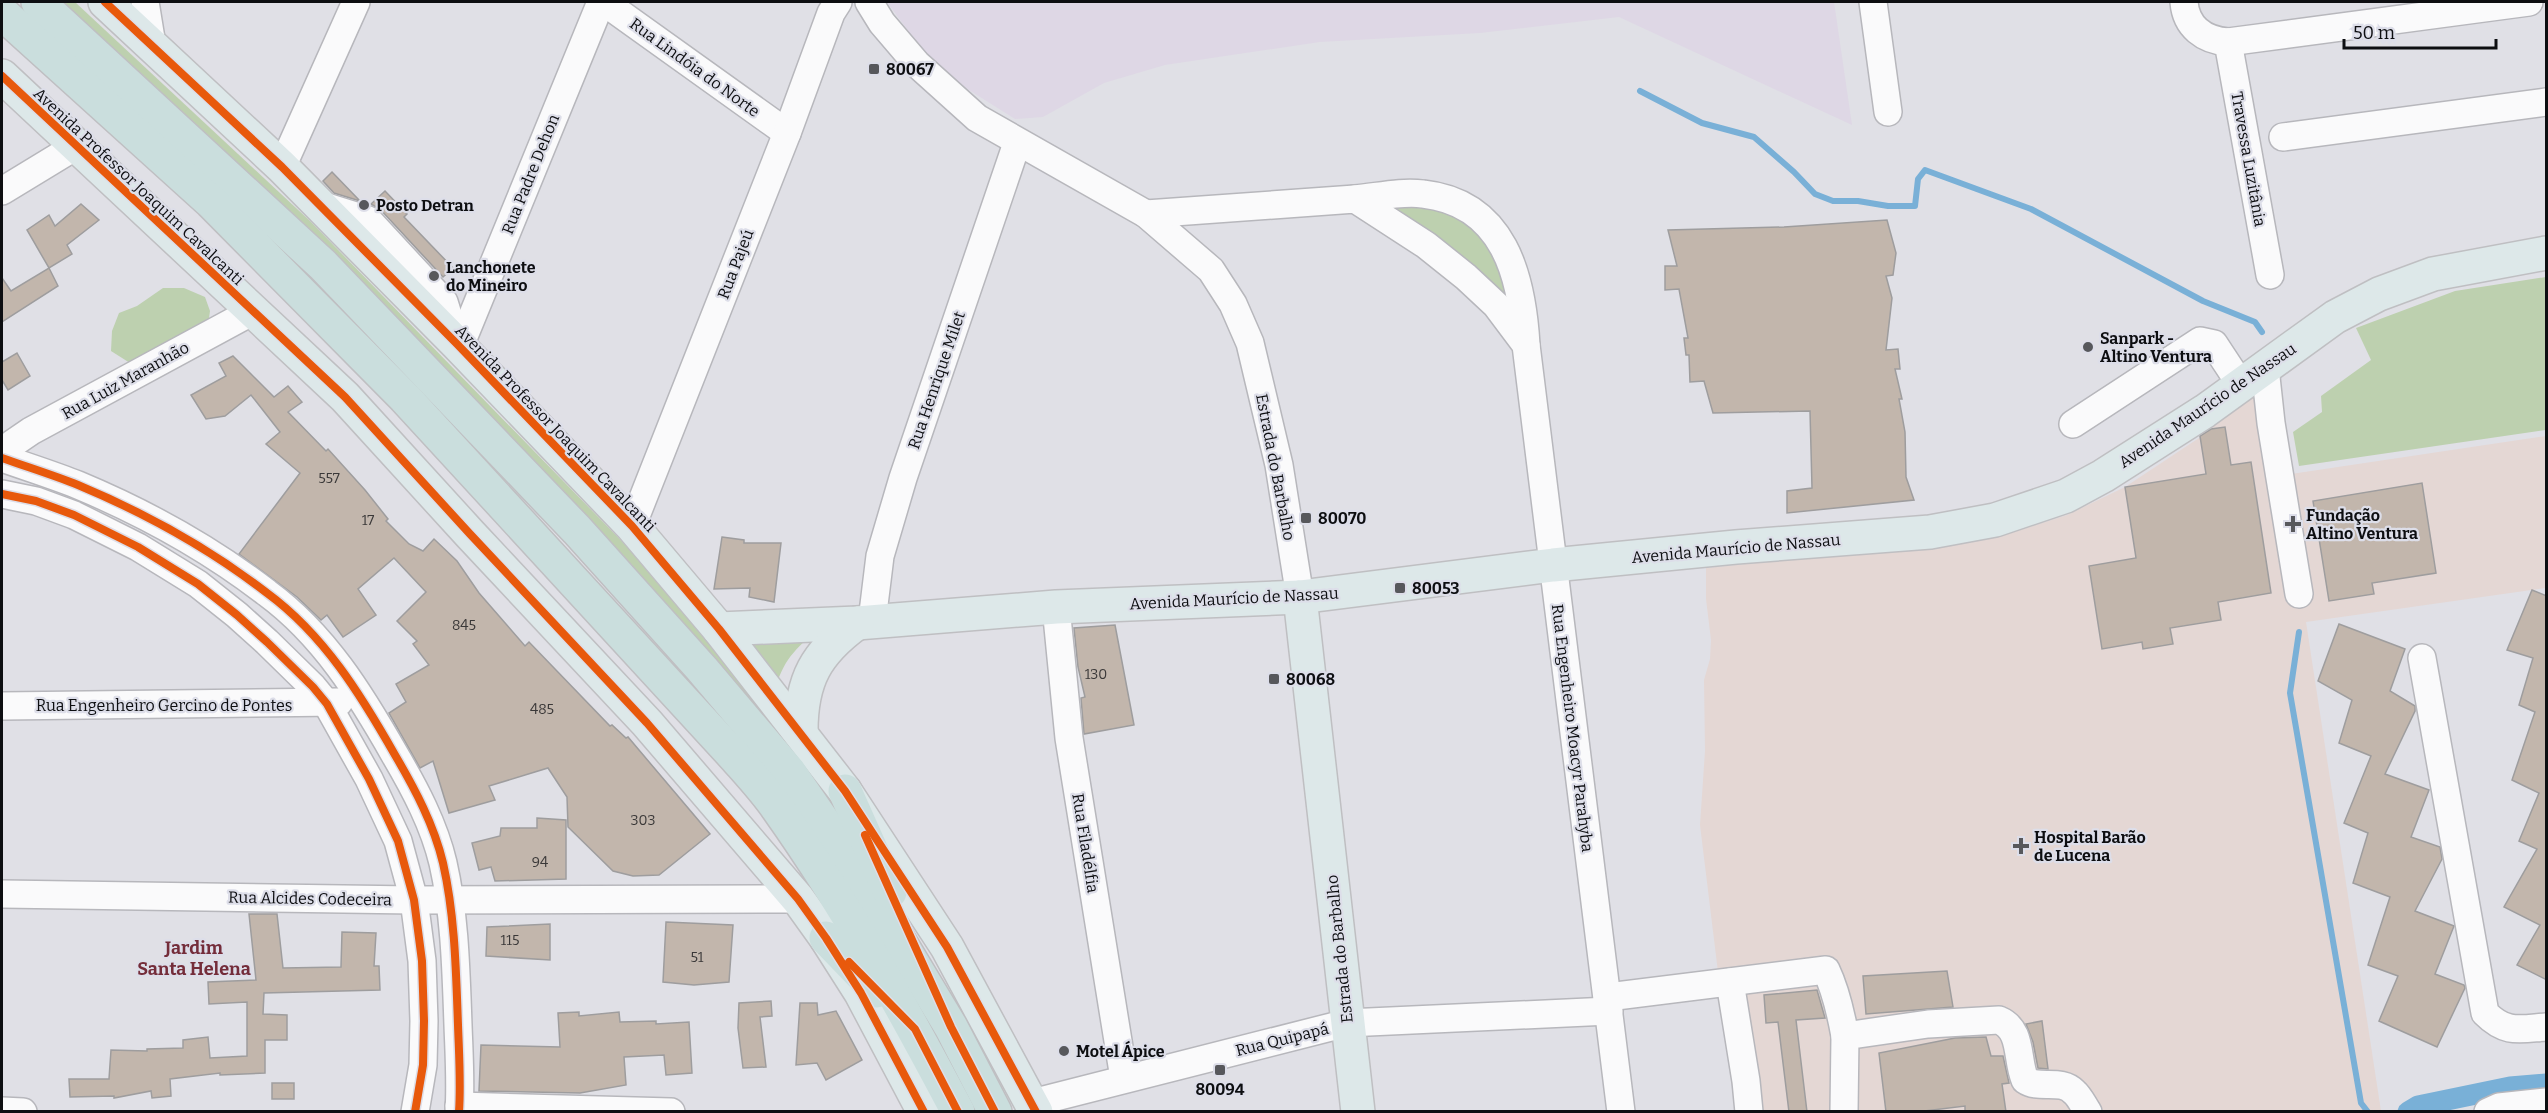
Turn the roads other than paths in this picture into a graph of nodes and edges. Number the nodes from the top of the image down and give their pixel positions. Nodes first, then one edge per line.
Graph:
1 (38, 2) edge
2 (105, 2) edge
3 (145, 2) edge
4 (356, 2) edge
5 (602, 2) edge
6 (869, 2) edge
7 (1873, 2) edge
8 (2184, 2) edge
9 (2529, 2) edge
10 (828, 5) edge
11 (2, 13) edge
12 (2228, 42) junction
13 (152, 45) junction
14 (2, 76) edge
15 (2547, 102) edge
16 (1888, 112) dead end
17 (787, 133) junction
18 (2283, 137) dead end
19 (1017, 143) junction
20 (76, 146) junction
21 (282, 167) junction
22 (2, 191) edge
23 (1354, 200) junction
24 (1146, 214) junction
25 (2547, 253) edge
26 (2270, 275) dead end
27 (253, 311) junction
28 (458, 345) junction
29 (1526, 345) junction
30 (2253, 376) junction
31 (2073, 424) dead end
32 (2, 456) edge
33 (2, 494) edge
34 (632, 526) junction
35 (1553, 566) junction
36 (2299, 594) dead end
37 (1300, 597) junction
38 (1056, 607) junction
39 (865, 622) junction
40 (719, 629) junction
41 (2422, 658) dead end
42 (363, 699) junction
43 (327, 704) junction
44 (2, 706) edge
45 (801, 731) junction
46 (845, 791) junction
47 (2, 894) edge
48 (450, 899) junction
49 (798, 899) junction
50 (414, 900) junction
51 (826, 938) junction
52 (1730, 982) junction
53 (1609, 1004) junction
54 (1347, 1023) junction
55 (2547, 1027) edge
56 (951, 1028) junction
57 (915, 1029) junction
58 (1845, 1036) junction
59 (1124, 1078) junction
60 (1844, 1101) edge
61 (2547, 1102) edge
62 (1034, 1107) edge
63 (459, 1109) edge
64 (2, 1111) edge
65 (23, 1112) edge
66 (415, 1112) edge
67 (671, 1112) edge
68 (924, 1112) edge
69 (958, 1112) edge
70 (995, 1112) edge
71 (1358, 1112) edge
72 (1621, 1112) edge
73 (1749, 1112) edge
74 (1861, 1112) edge
75 (2088, 1112) edge
76 (2488, 1112) edge

1 - 56 highway
2 - 13 main road, Avenida Professor Joaquim Cavalcanti
3 - 13 street
4 - 21 street
5 - 17 street, Rua Lindóia do Norte
5 - 28 street, Rua Padre Dehon
6 - 19 street, Estrada do Barbalho
7 - 16 street
8 - 12 street
9 - 12 street
10 - 17 street, Rua Pajeú
11 - 57 highway, Avenida Professor Joaquim Cavalcanti
12 - 26 street, Travessa Luzitânia
13 - 21 main road, Avenida Professor Joaquim Cavalcanti
14 - 20 main road, Avenida Professor Joaquim Cavalcanti
15 - 18 street
17 - 34 street, Rua Pajeú
19 - 24 street, Estrada do Barbalho
19 - 39 street, Rua Henrique Milet
20 - 22 street
20 - 27 main road, Avenida Professor Joaquim Cavalcanti
21 - 28 main road, Avenida Professor Joaquim Cavalcanti
23 - 24 street, Rua Engenheiro Moacyr Parahyba
23 - 29 street, Rua Engenheiro Moacyr Parahyba
23 - 29 street, Rua Engenheiro Moacyr Parahyba
24 - 37 street, Estrada do Barbalho
25 - 30 main road, Avenida Maurício de Nassau
27 - 32 street, Rua Luiz Maranhão
27 - 49 main road, Avenida Professor Joaquim Cavalcanti
28 - 34 main road, Avenida Professor Joaquim Cavalcanti
29 - 35 street, Rua Engenheiro Moacyr Parahyba
30 - 31 street
30 - 35 main road, Avenida Maurício de Nassau
30 - 36 street
32 - 42 street
33 - 43 street
34 - 40 main road, Avenida Professor Joaquim Cavalcanti
35 - 37 main road, Avenida Maurício de Nassau
35 - 53 street, Rua Engenheiro Moacyr Parahyba
37 - 38 main road, Avenida Maurício de Nassau
37 - 54 main road, Estrada do Barbalho
38 - 39 main road, Avenida Maurício de Nassau
38 - 59 street, Rua Filadélfia
39 - 40 main road, Avenida Maurício de Nassau
39 - 45 main road
40 - 45 main road, Avenida Professor Joaquim Cavalcanti
41 - 55 street
42 - 43 street, Rua Engenheiro Gercino de Pontes
42 - 48 street
43 - 44 street, Rua Engenheiro Gercino de Pontes
43 - 50 street
45 - 46 main road, Avenida Professor Joaquim Cavalcanti
46 - 56 highway
46 - 62 main road, Avenida Professor Joaquim Cavalcanti
47 - 50 street, Rua Alcides Codeceira
48 - 49 street, Rua Alcides Codeceira
48 - 50 street, Rua Alcides Codeceira
48 - 63 street
49 - 51 main road, Avenida Professor Joaquim Cavalcanti
50 - 66 street
51 - 57 highway
51 - 68 main road, Avenida Professor Joaquim Cavalcanti
52 - 53 street, Rua Quipapá
52 - 58 street, Rua Quipapá
52 - 73 street
53 - 54 street, Rua Quipapá
53 - 72 street, Rua Engenheiro Moacyr Parahyba
54 - 59 street, Rua Quipapá
54 - 71 main road, Estrada do Barbalho
56 - 70 highway
57 - 69 highway
58 - 60 street
58 - 75 street
59 - 62 street, Rua Quipapá
60 - 74 street
61 - 76 street
63 - 67 street
64 - 65 street

